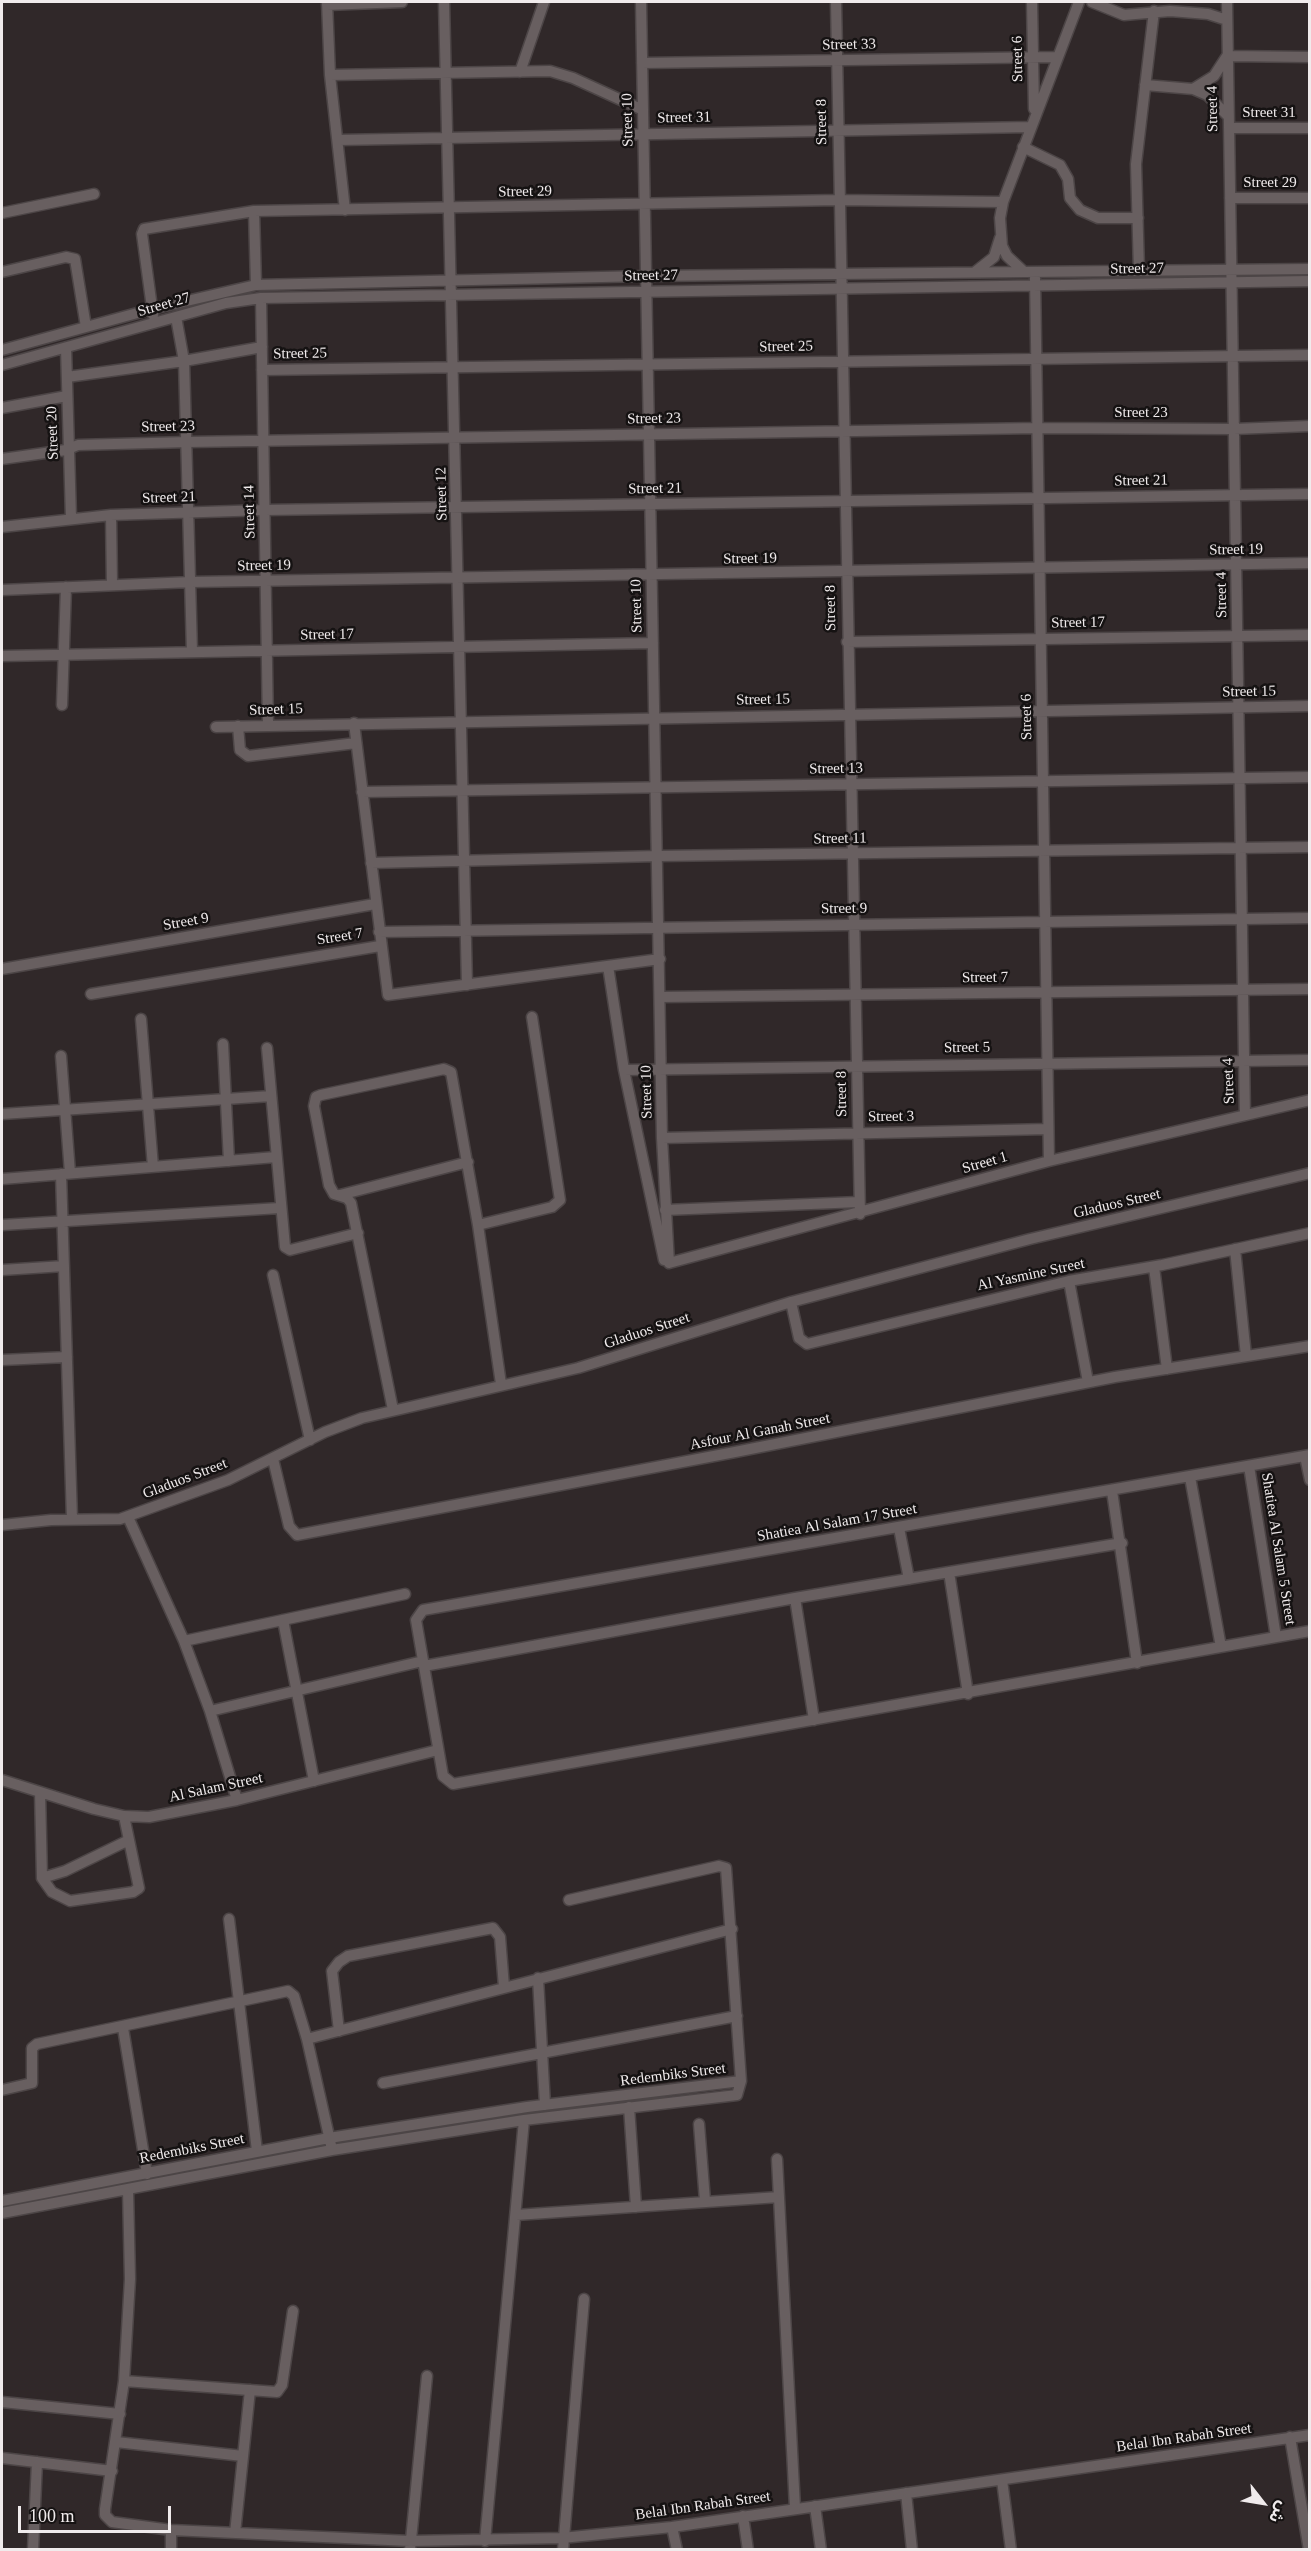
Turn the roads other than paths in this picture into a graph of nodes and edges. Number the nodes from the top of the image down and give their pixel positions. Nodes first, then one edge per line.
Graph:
1 (402, 2) edge
2 (444, 2) edge
3 (544, 2) edge
4 (641, 2) edge
5 (836, 2) edge
6 (1032, 2) edge
7 (1079, 2) edge
8 (1092, 2) edge
9 (1227, 2) edge
10 (327, 3) edge
11 (1154, 11) junction
12 (1227, 20) junction
13 (1056, 57) junction
14 (1227, 57) junction
15 (1310, 57) edge
16 (1033, 58) junction
17 (836, 60) junction
18 (642, 63) junction
19 (520, 72) junction
20 (446, 73) junction
21 (330, 75) junction
22 (1145, 85) junction
23 (1193, 89) junction
24 (643, 111) junction
25 (1228, 116) junction
26 (1032, 122) junction
27 (1229, 128) junction
28 (1310, 128) edge
29 (837, 131) junction
30 (643, 134) junction
31 (447, 138) junction
32 (339, 140) junction
33 (1023, 147) junction
34 (94, 194) dead end
35 (1230, 198) junction
36 (1310, 198) edge
37 (838, 200) junction
38 (1003, 202) junction
39 (644, 204) junction
40 (449, 208) junction
41 (345, 210) junction
42 (254, 212) junction
43 (2, 213) edge
44 (1138, 218) junction
45 (1001, 235) junction
46 (1310, 269) edge
47 (1139, 271) junction
48 (2, 272) edge
49 (975, 272) junction
50 (1023, 272) junction
51 (1035, 272) junction
52 (840, 275) junction
53 (645, 276) junction
54 (1231, 277) junction
55 (451, 281) junction
56 (1310, 281) edge
57 (256, 285) junction
58 (1036, 285) junction
59 (840, 289) junction
60 (645, 291) junction
61 (451, 294) junction
62 (261, 298) junction
63 (152, 309) junction
64 (176, 317) junction
65 (154, 323) junction
66 (86, 327) junction
67 (262, 347) junction
68 (2, 348) edge
69 (66, 348) junction
70 (1310, 355) edge
71 (1233, 357) junction
72 (1036, 359) junction
73 (184, 361) junction
74 (841, 361) junction
75 (647, 364) junction
76 (2, 365) edge
77 (454, 367) junction
78 (262, 370) junction
79 (67, 377) junction
80 (67, 396) junction
81 (2, 408) edge
82 (1310, 426) edge
83 (1038, 428) junction
84 (1234, 429) junction
85 (842, 431) junction
86 (649, 434) junction
87 (456, 438) junction
88 (264, 441) junction
89 (188, 442) junction
90 (69, 447) junction
91 (2, 459) edge
92 (1310, 494) edge
93 (1235, 495) junction
94 (1039, 497) junction
95 (844, 501) junction
96 (651, 504) junction
97 (457, 507) junction
98 (265, 510) junction
99 (190, 512) junction
100 (111, 515) junction
101 (71, 518) junction
102 (2, 527) edge
103 (1310, 564) edge
104 (1237, 565) junction
105 (1040, 568) junction
106 (845, 572) junction
107 (652, 576) junction
108 (459, 578) junction
109 (266, 581) junction
110 (191, 582) junction
111 (112, 585) junction
112 (66, 587) junction
113 (2, 590) edge
114 (1310, 635) edge
115 (1237, 636) junction
116 (1041, 639) junction
117 (847, 642) junction
118 (653, 643) junction
119 (460, 647) junction
120 (267, 651) junction
121 (192, 652) junction
122 (64, 655) junction
123 (2, 656) edge
124 (62, 705) dead end
125 (1310, 706) edge
126 (1238, 707) junction
127 (1042, 710) junction
128 (849, 713) junction
129 (655, 717) junction
130 (462, 720) junction
131 (354, 723) junction
132 (268, 725) junction
133 (238, 726) junction
134 (216, 727) dead end
135 (356, 743) junction
136 (1310, 777) edge
137 (1239, 778) junction
138 (1043, 780) junction
139 (850, 783) junction
140 (656, 787) junction
141 (463, 790) junction
142 (362, 792) junction
143 (1310, 847) edge
144 (1241, 848) junction
145 (1045, 851) junction
146 (852, 854) junction
147 (658, 856) junction
148 (465, 860) junction
149 (370, 864) junction
150 (375, 904) junction
151 (1242, 918) junction
152 (1310, 918) edge
153 (1046, 921) junction
154 (853, 924) junction
155 (659, 927) junction
156 (466, 930) junction
157 (379, 932) junction
158 (380, 946) junction
159 (660, 959) junction
160 (608, 966) junction
161 (2, 969) edge
162 (467, 985) junction
163 (1310, 989) edge
164 (1243, 990) junction
165 (1047, 992) junction
166 (91, 994) dead end
167 (855, 995) junction
168 (661, 997) junction
169 (532, 1017) dead end
170 (141, 1019) dead end
171 (223, 1044) dead end
172 (267, 1048) dead end
173 (61, 1056) dead end
174 (1310, 1060) edge
175 (1244, 1061) junction
176 (1048, 1062) junction
177 (856, 1065) junction
178 (662, 1069) junction
179 (624, 1070) junction
180 (271, 1096) junction
181 (226, 1098) junction
182 (1310, 1100) edge
183 (147, 1104) junction
184 (65, 1109) junction
185 (2, 1114) edge
186 (1245, 1116) junction
187 (1048, 1129) junction
188 (858, 1133) junction
189 (662, 1138) junction
190 (276, 1157) junction
191 (229, 1161) junction
192 (1049, 1161) junction
193 (468, 1162) junction
194 (153, 1167) junction
195 (1310, 1173) edge
196 (65, 1174) junction
197 (2, 1179) edge
198 (340, 1196) junction
199 (859, 1202) junction
200 (280, 1208) junction
201 (665, 1210) junction
202 (860, 1214) junction
203 (62, 1221) junction
204 (2, 1225) edge
205 (478, 1225) junction
206 (358, 1233) junction
207 (1310, 1233) edge
208 (1234, 1249) junction
209 (669, 1263) junction
210 (64, 1266) junction
211 (1154, 1267) junction
212 (2, 1270) edge
213 (273, 1275) dead end
214 (1070, 1281) junction
215 (791, 1302) junction
216 (1310, 1346) edge
217 (1246, 1356) junction
218 (67, 1357) junction
219 (2, 1360) edge
220 (1167, 1369) junction
221 (1088, 1382) junction
222 (501, 1384) junction
223 (393, 1410) junction
224 (310, 1440) junction
225 (1307, 1456) edge
226 (273, 1459) junction
227 (1249, 1466) junction
228 (1190, 1477) junction
229 (1310, 1480) edge
230 (1113, 1491) junction
231 (128, 1517) junction
232 (72, 1518) junction
233 (2, 1525) edge
234 (898, 1528) junction
235 (1122, 1543) junction
236 (949, 1572) junction
237 (909, 1579) junction
238 (405, 1594) dead end
239 (795, 1598) junction
240 (283, 1620) junction
241 (1310, 1631) edge
242 (1276, 1637) junction
243 (184, 1641) junction
244 (1221, 1647) junction
245 (1137, 1663) junction
246 (423, 1664) junction
247 (298, 1691) junction
248 (968, 1694) junction
249 (210, 1712) junction
250 (814, 1720) junction
251 (438, 1750) junction
252 (2, 1780) edge
253 (314, 1781) junction
254 (40, 1792) junction
255 (237, 1800) junction
256 (124, 1816) junction
257 (129, 1840) junction
258 (42, 1878) junction
259 (569, 1899) dead end
260 (229, 1919) dead end
261 (732, 1929) junction
262 (538, 1978) junction
263 (504, 1987) junction
264 (238, 2002) junction
265 (737, 2016) junction
266 (123, 2028) junction
267 (339, 2031) junction
268 (307, 2039) junction
269 (542, 2052) junction
270 (741, 2081) junction
271 (383, 2083) dead end
272 (2, 2090) edge
273 (545, 2105) junction
274 (628, 2107) junction
275 (524, 2120) junction
276 (699, 2124) dead end
277 (331, 2144) junction
278 (257, 2151) junction
279 (777, 2159) dead end
280 (147, 2174) junction
281 (128, 2190) junction
282 (779, 2197) junction
283 (2, 2201) edge
284 (705, 2201) junction
285 (636, 2207) junction
286 (2, 2213) edge
287 (516, 2215) junction
288 (584, 2299) dead end
289 (293, 2311) dead end
290 (427, 2376) dead end
291 (124, 2381) junction
292 (250, 2390) junction
293 (2, 2402) edge
294 (120, 2414) junction
295 (1310, 2434) edge
296 (1290, 2437) junction
297 (116, 2442) junction
298 (243, 2456) junction
299 (2, 2458) edge
300 (37, 2462) junction
301 (112, 2471) junction
302 (1002, 2480) junction
303 (906, 2493) junction
304 (815, 2506) junction
305 (795, 2508) junction
306 (743, 2516) junction
307 (672, 2527) junction
308 (171, 2530) junction
309 (235, 2532) junction
310 (485, 2541) junction
311 (339, 2544) edge
312 (563, 2544) edge
313 (410, 2545) edge
314 (33, 2550) edge
315 (171, 2550) edge
316 (677, 2550) edge
317 (748, 2550) edge
318 (821, 2550) edge
319 (912, 2550) edge
320 (1011, 2550) edge
321 (1310, 2550) edge

1 - 10 street
2 - 20 street, Street 12
3 - 19 street
4 - 18 street, Street 10
5 - 17 street, Street 8
6 - 16 street, Street 6
7 - 13 street
8 - 11 street
9 - 12 street, Street 4
10 - 21 street
11 - 12 street
11 - 22 street
12 - 14 street, Street 4
13 - 16 street, Street 33
13 - 26 street
14 - 15 street
14 - 23 street
14 - 25 street, Street 4
16 - 17 street, Street 33
16 - 26 street, Street 6
17 - 18 street, Street 33
17 - 29 street, Street 8
18 - 24 street, Street 10
19 - 20 street
19 - 24 street
20 - 21 street
20 - 31 street, Street 12
21 - 32 street
22 - 23 street
22 - 44 street
23 - 25 street
24 - 30 street, Street 10
25 - 27 street, Street 4
26 - 29 street, Street 31
26 - 33 street
27 - 28 street, Street 31
27 - 35 street, Street 4
29 - 30 street, Street 31
29 - 37 street, Street 8
30 - 31 street, Street 31
30 - 39 street, Street 10
31 - 32 street, Street 31
31 - 40 street, Street 12
32 - 41 street
33 - 38 street
33 - 44 street
34 - 43 street
35 - 36 street, Street 29
35 - 54 street, Street 4
37 - 38 street, Street 29
37 - 39 street, Street 29
37 - 52 street, Street 8
38 - 45 street
39 - 40 street, Street 29
39 - 53 street, Street 10
40 - 41 street, Street 29
40 - 55 street, Street 12
41 - 42 street, Street 29
42 - 57 street
42 - 63 street, Street 29
44 - 47 street
45 - 49 street
45 - 50 street
46 - 54 street, Street 27
47 - 51 street, Street 27
47 - 54 street, Street 27
48 - 66 street
49 - 50 street, Street 27
49 - 52 street, Street 27
50 - 51 street, Street 27
51 - 58 street, Street 6
52 - 53 street, Street 27
52 - 59 street, Street 8
53 - 55 street, Street 27
53 - 60 street, Street 10
54 - 56 street, Street 27
54 - 58 street, Street 27
54 - 71 street, Street 4
55 - 57 street, Street 27
55 - 61 street, Street 12
57 - 63 street, Street 27
58 - 59 street, Street 27
58 - 72 street, Street 6
59 - 60 street, Street 27
59 - 74 street, Street 8
60 - 61 street, Street 27
60 - 75 street, Street 10
61 - 62 street, Street 27
61 - 77 street, Street 12
62 - 64 street, Street 27
62 - 67 street, Street 14
63 - 65 street, Street 29
63 - 66 street, Street 27
64 - 65 street, Street 27
64 - 73 street
65 - 69 street, Street 27
66 - 68 street, Street 27
67 - 73 street, Street 25
67 - 78 street, Street 14
69 - 76 street, Street 27
69 - 79 street, Street 20
70 - 71 street, Street 25
71 - 72 street, Street 25
71 - 84 street, Street 4
72 - 74 street, Street 25
72 - 83 street, Street 6
73 - 79 street, Street 25
73 - 89 street
74 - 75 street, Street 25
74 - 85 street, Street 8
75 - 77 street, Street 25
75 - 86 street, Street 10
77 - 78 street, Street 25
77 - 87 street, Street 12
78 - 88 street, Street 14
79 - 80 street, Street 20
80 - 81 street
80 - 90 street, Street 20
82 - 84 street, Street 23
83 - 84 street, Street 23
83 - 85 street, Street 23
83 - 94 street, Street 6
84 - 93 street, Street 4
85 - 86 street, Street 23
85 - 95 street, Street 8
86 - 87 street, Street 23
86 - 96 street, Street 10
87 - 88 street, Street 23
87 - 97 street, Street 12
88 - 89 street, Street 23
88 - 98 street, Street 14
89 - 90 street, Street 23
89 - 99 street
90 - 91 street, Street 23
90 - 101 street, Street 20
92 - 93 street, Street 21
93 - 94 street, Street 21
93 - 104 street, Street 4
94 - 95 street, Street 21
94 - 105 street, Street 6
95 - 96 street, Street 21
95 - 106 street, Street 8
96 - 97 street, Street 21
96 - 107 street, Street 10
97 - 98 street, Street 21
97 - 108 street, Street 12
98 - 99 street, Street 21
98 - 109 street, Street 14
99 - 100 street, Street 21
99 - 110 street
100 - 101 street, Street 21
100 - 111 street
101 - 102 street, Street 21
103 - 104 street, Street 19
104 - 105 street, Street 19
104 - 115 street, Street 4
105 - 106 street, Street 19
105 - 116 street, Street 6
106 - 107 street, Street 19
106 - 117 street, Street 8
107 - 108 street, Street 19
107 - 118 street, Street 10
108 - 109 street, Street 19
108 - 119 street, Street 12
109 - 110 street, Street 19
109 - 120 street, Street 14
110 - 111 street, Street 19
110 - 121 street
111 - 112 street, Street 19
112 - 113 street, Street 19
112 - 122 street
114 - 115 street, Street 17
115 - 116 street, Street 17
115 - 126 street, Street 4
116 - 117 street, Street 17
116 - 127 street, Street 6
117 - 128 street, Street 8
118 - 119 street, Street 17
118 - 129 street, Street 10
119 - 120 street, Street 17
119 - 130 street, Street 12
120 - 121 street, Street 17
120 - 132 street, Street 14
121 - 122 street, Street 17
122 - 123 street, Street 17
122 - 124 street
125 - 126 street, Street 15
126 - 127 street, Street 15
126 - 137 street, Street 4
127 - 128 street, Street 15
127 - 138 street, Street 6
128 - 129 street, Street 15
128 - 139 street, Street 8
129 - 130 street, Street 15
129 - 140 street, Street 10
130 - 131 street, Street 15
130 - 141 street, Street 12
131 - 132 street, Street 15
131 - 135 street
132 - 133 street, Street 15
133 - 134 street, Street 15
133 - 135 street
135 - 142 street
136 - 137 street, Street 13
137 - 138 street, Street 13
137 - 144 street, Street 4
138 - 139 street, Street 13
138 - 145 street, Street 6
139 - 140 street, Street 13
139 - 146 street, Street 8
140 - 141 street, Street 13
140 - 147 street, Street 10
141 - 142 street, Street 13
141 - 148 street, Street 12
142 - 149 street
143 - 144 street, Street 11
144 - 145 street, Street 11
144 - 151 street, Street 4
145 - 146 street, Street 11
145 - 153 street, Street 6
146 - 147 street, Street 11
146 - 154 street, Street 8
147 - 148 street, Street 11
147 - 155 street, Street 10
148 - 149 street, Street 11
148 - 156 street, Street 12
149 - 150 street
150 - 157 street
150 - 161 street, Street 9
151 - 152 street, Street 9
151 - 153 street, Street 9
151 - 164 street, Street 4
153 - 154 street, Street 9
153 - 165 street, Street 6
154 - 155 street, Street 9
154 - 167 street, Street 8
155 - 156 street, Street 9
155 - 159 street, Street 10
156 - 157 street, Street 9
156 - 162 street, Street 12
157 - 158 street
158 - 162 street, Street 7
158 - 166 street, Street 7
159 - 160 street, Street 7
159 - 168 street, Street 10
160 - 162 street, Street 7
160 - 179 street, Street 10
163 - 164 street, Street 7
164 - 165 street, Street 7
164 - 175 street, Street 4
165 - 167 street, Street 7
165 - 176 street, Street 6
167 - 168 street, Street 7
167 - 177 street, Street 8
168 - 178 street, Street 10
169 - 205 street
170 - 183 street
171 - 181 street
172 - 180 street
173 - 184 street
174 - 175 street, Street 5
175 - 176 street, Street 5
175 - 186 street, Street 4
176 - 177 street, Street 5
176 - 187 street, Street 6
177 - 178 street, Street 5
177 - 188 street, Street 8
178 - 179 street, Street 5
178 - 189 street, Street 10
179 - 209 street, Street 10
180 - 181 street
180 - 190 street
181 - 183 street
181 - 191 street
182 - 186 street, Street 1
183 - 184 street
183 - 194 street
184 - 185 street
184 - 196 street
186 - 192 street, Street 1
187 - 188 street, Street 3
187 - 192 street, Street 6
188 - 189 street, Street 3
188 - 199 street, Street 8
189 - 201 street, Street 10
190 - 191 street
190 - 200 street
191 - 194 street
192 - 202 street, Street 1
193 - 198 street
193 - 198 street
193 - 205 street
194 - 196 street
195 - 215 street, Gladuos Street
196 - 197 street
196 - 203 street
198 - 206 street
199 - 201 street
199 - 202 street, Street 8
200 - 203 street
200 - 206 street
201 - 209 street, Street 10
202 - 209 street, Street 1
203 - 204 street
203 - 210 street
205 - 222 street
206 - 223 street
207 - 208 street, Al Yasmine Street
208 - 211 street, Al Yasmine Street
208 - 217 street
210 - 212 street
210 - 218 street
211 - 214 street, Al Yasmine Street
211 - 220 street
213 - 224 street
214 - 215 street, Al Yasmine Street
214 - 221 street
215 - 222 street, Gladuos Street
216 - 217 street, Asfour Al Ganah Street
217 - 220 street, Asfour Al Ganah Street
218 - 219 street
218 - 232 street
220 - 221 street, Asfour Al Ganah Street
221 - 226 street, Asfour Al Ganah Street
222 - 223 street, Gladuos Street
223 - 224 street, Gladuos Street
224 - 226 street, Gladuos Street
225 - 227 street, Shatiea Al Salam 17 Street
225 - 229 street
226 - 231 street, Gladuos Street
227 - 228 street, Shatiea Al Salam 17 Street
227 - 242 street, Shatiea Al Salam 5 Street
228 - 230 street, Shatiea Al Salam 17 Street
228 - 244 street
230 - 234 street, Shatiea Al Salam 17 Street
230 - 235 street
231 - 232 street, Gladuos Street
231 - 243 street
232 - 233 street, Gladuos Street
234 - 237 street
234 - 246 street, Shatiea Al Salam 17 Street
235 - 236 street
235 - 245 street
236 - 237 street
236 - 248 street
237 - 239 street
238 - 240 street
239 - 246 street
239 - 250 street
240 - 243 street
240 - 247 street
241 - 242 street, Shatiea Al Salam 17 Street
242 - 244 street, Shatiea Al Salam 17 Street
243 - 249 street
244 - 245 street, Shatiea Al Salam 17 Street
245 - 248 street, Shatiea Al Salam 17 Street
246 - 247 street
246 - 251 street, Shatiea Al Salam 17 Street
247 - 249 street
247 - 253 street
248 - 250 street, Shatiea Al Salam 17 Street
249 - 255 street
250 - 251 street, Shatiea Al Salam 17 Street
251 - 253 street, Al Salam Street
252 - 254 street, Al Salam Street
253 - 255 street, Al Salam Street
254 - 256 street, Al Salam Street
254 - 258 street
255 - 256 street, Al Salam Street
256 - 257 street
257 - 258 street
257 - 258 street
259 - 261 street
260 - 264 street
261 - 262 street
261 - 265 street
262 - 263 street
262 - 269 street
263 - 267 street
263 - 267 street
264 - 266 street
264 - 268 street
264 - 278 street
265 - 269 street
265 - 270 street
266 - 272 street
266 - 280 street
267 - 268 street
268 - 277 street
269 - 271 street
269 - 273 street
270 - 273 street, Redembiks Street
270 - 274 street, Redembiks Street
273 - 277 street, Redembiks Street
274 - 275 street, Redembiks Street
274 - 285 street
275 - 277 street, Redembiks Street
275 - 287 street
276 - 284 street
277 - 278 street, Redembiks Street
277 - 281 street, Redembiks Street
278 - 280 street, Redembiks Street
279 - 282 street
280 - 283 street, Redembiks Street
281 - 286 street, Redembiks Street
281 - 291 street
282 - 284 street
282 - 305 street
284 - 285 street
285 - 287 street
287 - 310 street
288 - 312 street
289 - 292 street
290 - 313 street
291 - 292 street
291 - 294 street
292 - 298 street
293 - 294 street
294 - 297 street
295 - 296 street, Belal Ibn Rabah Street
296 - 302 street, Belal Ibn Rabah Street
296 - 321 street
297 - 298 street
297 - 301 street
298 - 309 street
299 - 300 street
300 - 301 street
300 - 314 street
301 - 308 street, Belal Ibn Rabah Street
302 - 303 street, Belal Ibn Rabah Street
302 - 320 street
303 - 304 street, Belal Ibn Rabah Street
303 - 319 street
304 - 305 street, Belal Ibn Rabah Street
304 - 318 street
305 - 306 street, Belal Ibn Rabah Street
306 - 307 street, Belal Ibn Rabah Street
306 - 317 street
307 - 312 street, Belal Ibn Rabah Street
307 - 316 street
308 - 309 street, Belal Ibn Rabah Street
308 - 315 street
309 - 311 street, Belal Ibn Rabah Street
310 - 312 street, Belal Ibn Rabah Street
310 - 313 street, Belal Ibn Rabah Street
311 - 313 street, Belal Ibn Rabah Street

